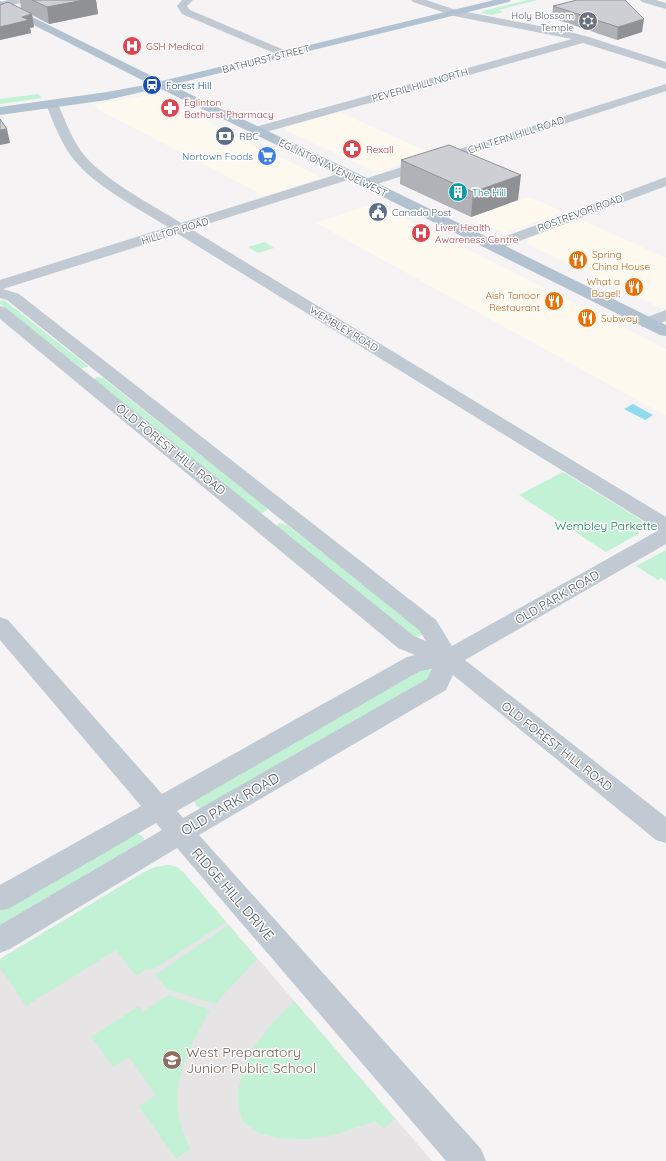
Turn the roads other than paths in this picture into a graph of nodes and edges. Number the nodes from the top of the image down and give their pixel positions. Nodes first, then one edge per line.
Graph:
1 (22, 0) edge
2 (188, 0) edge
3 (416, 0) edge
4 (506, 0) edge
5 (645, 0) edge
6 (0, 5) edge
7 (666, 6) edge
8 (454, 13) junction
9 (585, 39) junction
10 (285, 54) junction
11 (666, 66) edge
12 (161, 84) junction
13 (666, 87) edge
14 (52, 104) junction
15 (0, 111) edge
16 (256, 131) junction
17 (349, 175) junction
18 (666, 181) edge
19 (366, 183) junction
20 (180, 229) junction
21 (493, 246) junction
22 (0, 285) edge
23 (0, 293) edge
24 (0, 311) edge
25 (666, 315) edge
26 (648, 323) junction
27 (666, 331) edge
28 (102, 369) junction
29 (81, 376) junction
30 (284, 511) junction
31 (260, 522) junction
32 (666, 526) edge
33 (666, 535) edge
34 (0, 625) edge
35 (448, 659) junction
36 (158, 809) junction
37 (666, 832) edge
38 (180, 833) junction
39 (0, 899) edge
40 (0, 940) edge
41 (469, 1161) edge

1 - 6 street
2 - 10 street
3 - 8 street
4 - 8 main road, BATHURST STREET
5 - 7 street
6 - 12 main road, EGLINTON AVENUE WEST
8 - 9 street
8 - 10 main road, BATHURST STREET
9 - 11 street
9 - 16 street, PEVERIL HILL NORTH
10 - 12 main road, BATHURST STREET
12 - 14 main road, BATHURST STREET
12 - 16 main road, EGLINTON AVENUE WEST
13 - 19 street, CHILTERN HILL ROAD
14 - 15 main road, BATHURST STREET
14 - 20 street, WEMBLEY ROAD
16 - 17 main road, EGLINTON AVENUE WEST
17 - 19 main road, EGLINTON AVENUE WEST
17 - 20 street, HILLTOP ROAD
18 - 21 street, ROSTREVOR ROAD
19 - 21 main road, EGLINTON AVENUE WEST
20 - 22 street, HILLTOP ROAD
20 - 32 street, WEMBLEY ROAD
21 - 26 main road, EGLINTON AVENUE WEST
23 - 28 street, OLD FOREST HILL ROAD
24 - 29 street, OLD FOREST HILL ROAD
25 - 26 street
26 - 27 main road, EGLINTON AVENUE WEST
28 - 29 street
28 - 30 street, OLD FOREST HILL ROAD
29 - 31 street, OLD FOREST HILL ROAD
30 - 31 street
30 - 35 street, OLD FOREST HILL ROAD
31 - 35 street, OLD FOREST HILL ROAD
33 - 35 street, OLD PARK ROAD
34 - 36 street, RIDGE HILL DRIVE
35 - 36 street, OLD PARK ROAD
35 - 37 street, OLD FOREST HILL ROAD
35 - 38 street, OLD PARK ROAD
36 - 38 street, RIDGE HILL DRIVE
36 - 39 street, OLD PARK ROAD
38 - 40 street, OLD PARK ROAD
38 - 41 street, RIDGE HILL DRIVE

